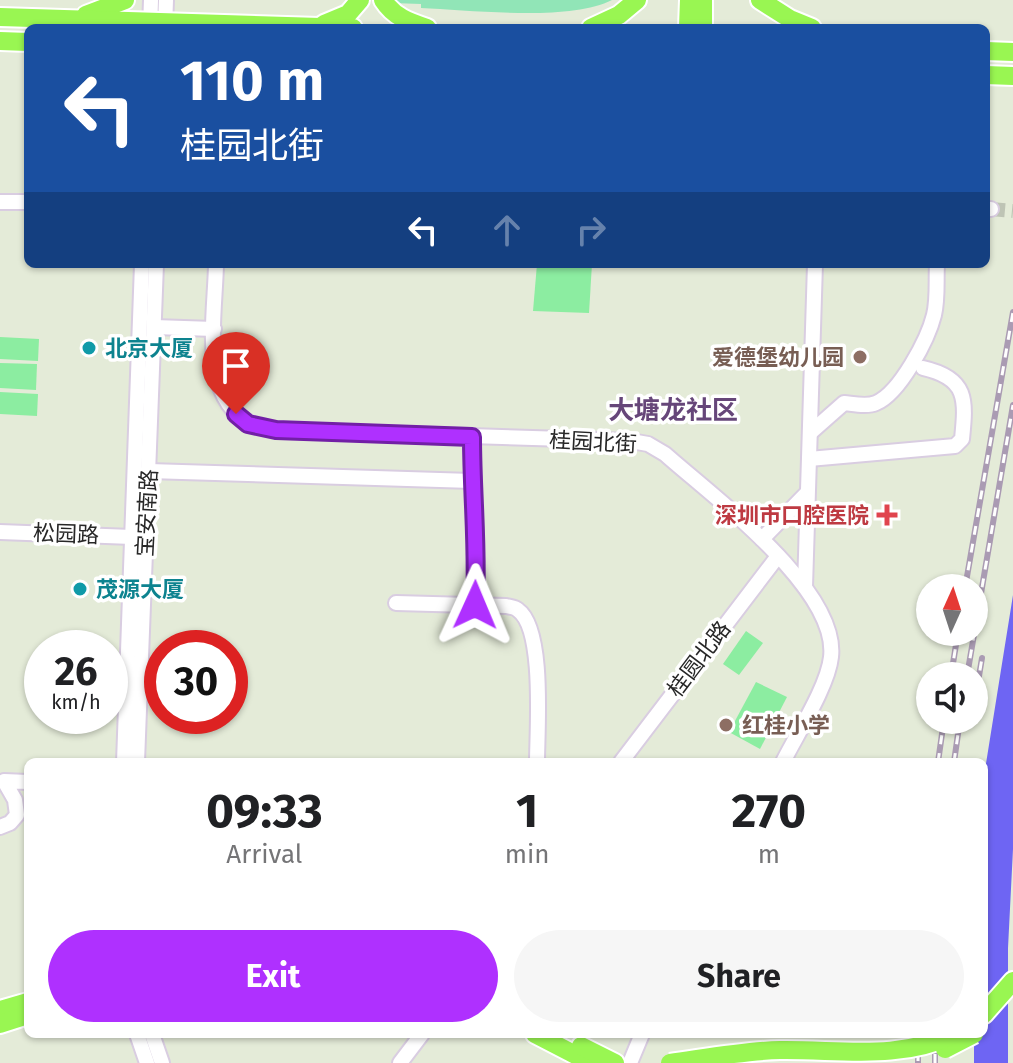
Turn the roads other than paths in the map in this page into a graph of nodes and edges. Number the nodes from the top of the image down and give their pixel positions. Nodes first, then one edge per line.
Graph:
1 (125, 0) edge
2 (151, 0) edge
3 (166, 0) edge
4 (360, 0) edge
5 (383, 0) edge
6 (637, 0) edge
7 (689, 0) edge
8 (703, 0) edge
9 (760, 0) edge
10 (0, 17) edge
11 (71, 19) junction
12 (144, 24) edge
13 (158, 24) edge
14 (158, 24) edge
15 (323, 24) edge
16 (415, 24) edge
17 (600, 24) edge
18 (688, 24) edge
19 (703, 24) edge
20 (802, 24) edge
21 (0, 41) edge
22 (24, 42) edge
23 (0, 202) edge
24 (24, 202) edge
25 (142, 268) edge
26 (156, 268) edge
27 (216, 268) edge
28 (815, 268) edge
29 (937, 268) edge
30 (154, 327) junction
31 (214, 329) junction
32 (923, 368) dead end
33 (810, 433) junction
34 (472, 437) junction
35 (809, 459) junction
36 (149, 471) junction
37 (472, 481) junction
38 (807, 493) junction
39 (0, 532) edge
40 (132, 537) junction
41 (762, 539) junction
42 (778, 556) junction
43 (805, 587) junction
44 (396, 603) dead end
45 (475, 605) junction
46 (124, 758) edge
47 (137, 758) edge
48 (537, 758) edge
49 (624, 758) edge
50 (785, 758) edge
51 (2, 777) edge
52 (24, 781) edge
53 (0, 827) edge
54 (1013, 981) edge
55 (1013, 996) edge
56 (24, 1003) edge
57 (988, 1009) edge
58 (0, 1010) edge
59 (24, 1016) edge
60 (988, 1023) edge
61 (0, 1024) edge
62 (138, 1038) edge
63 (153, 1038) edge
64 (419, 1038) edge
65 (543, 1038) edge
66 (567, 1038) edge
67 (640, 1038) edge
68 (945, 1038) edge
69 (966, 1038) edge
70 (145, 1061) edge
71 (162, 1063) edge
72 (400, 1063) edge
73 (591, 1063) edge
74 (615, 1063) edge
75 (630, 1063) edge
76 (670, 1063) edge
77 (732, 1063) edge

1 - 11 main road
2 - 13 street
3 - 14 street
4 - 15 main road
5 - 16 main road
6 - 17 main road
7 - 18 main road
8 - 19 main road
9 - 20 main road
10 - 11 main road
11 - 12 main road
21 - 22 main road
23 - 24 street
25 - 40 street, 宝安南路
26 - 30 street, 宝安南路
27 - 31 street, 桂园北街
28 - 33 street
29 - 33 street
30 - 31 street
30 - 36 street, 宝安南路
31 - 34 street, 桂园北街
32 - 35 street
33 - 35 street
34 - 37 street
34 - 41 street, 桂园北街
35 - 38 street
36 - 37 street
36 - 47 street, 宝安南路
37 - 45 street
38 - 41 street
38 - 43 street
39 - 40 street, 松园路
40 - 46 street, 宝安南路
41 - 42 street, 桂园北街
42 - 43 street, 桂园北街
42 - 49 street, 桂圆北路
43 - 50 street, 桂园北街
44 - 45 street
45 - 48 street
51 - 52 street
51 - 53 street
54 - 57 main road
55 - 60 main road
56 - 58 main road
59 - 61 main road
62 - 70 street
63 - 71 street
64 - 72 street
65 - 73 main road
66 - 74 main road
67 - 75 street
68 - 76 main road, bridge
69 - 77 main road, bridge

